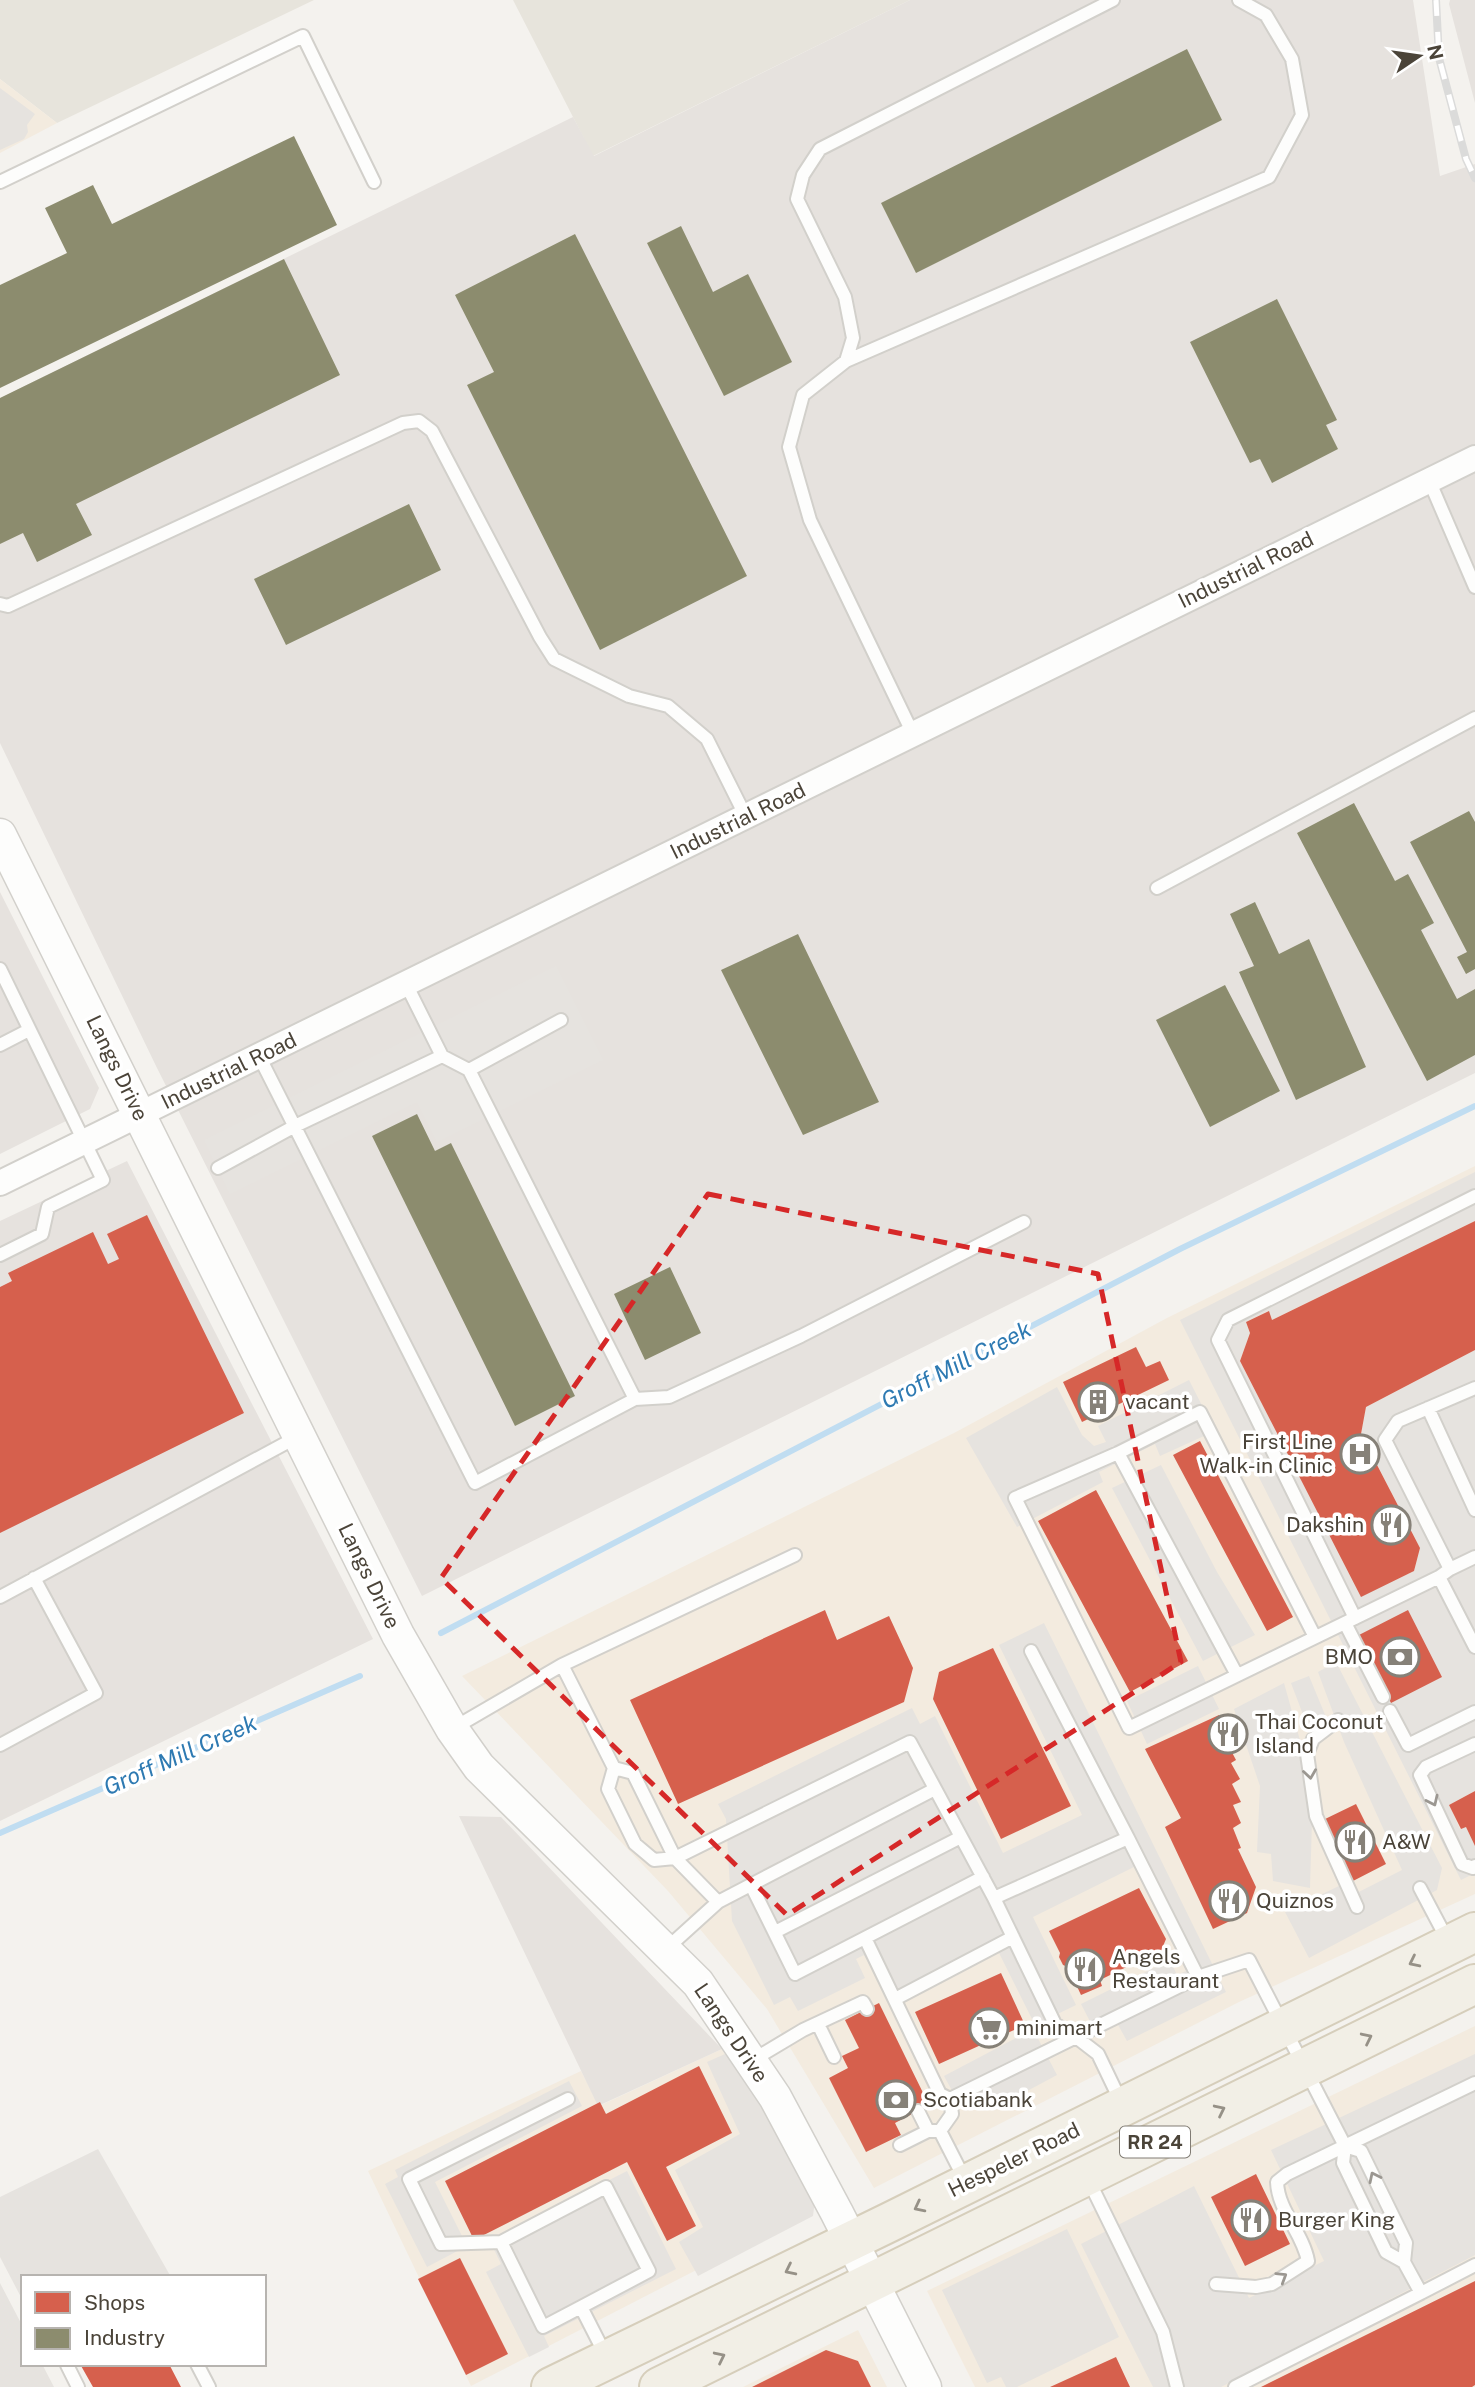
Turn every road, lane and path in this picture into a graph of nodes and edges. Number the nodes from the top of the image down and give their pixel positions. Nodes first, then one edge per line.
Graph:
1 (1113, 0) edge
2 (1239, 0) edge
3 (374, 181) dead end
4 (0, 182) edge
5 (846, 361) junction
6 (1475, 458) edge
7 (1429, 480) junction
8 (1475, 587) edge
9 (0, 604) edge
10 (1475, 718) edge
11 (914, 734) junction
12 (746, 817) junction
13 (0, 835) edge
14 (1157, 888) dead end
15 (0, 969) edge
16 (406, 984) junction
17 (561, 1020) dead end
18 (29, 1030) junction
19 (0, 1045) edge
20 (259, 1056) junction
21 (442, 1056) junction
22 (468, 1070) junction
23 (139, 1115) junction
24 (295, 1126) junction
25 (84, 1142) junction
26 (218, 1168) dead end
27 (0, 1183) edge
28 (1475, 1196) edge
29 (1024, 1222) dead end
30 (0, 1255) edge
31 (1473, 1393) edge
32 (635, 1399) junction
33 (1428, 1408) junction
34 (299, 1436) junction
35 (1118, 1453) junction
36 (1475, 1510) edge
37 (795, 1555) dead end
38 (1475, 1556) edge
39 (1450, 1569) junction
40 (1439, 1577) junction
41 (34, 1578) junction
42 (0, 1597) edge
43 (1350, 1620) junction
44 (1315, 1637) junction
45 (1475, 1647) edge
46 (1031, 1651) dead end
47 (562, 1665) junction
48 (1237, 1675) junction
49 (1383, 1696) dead end
50 (1390, 1711) dead end
51 (1475, 1712) edge
52 (1338, 1720) dead end
53 (452, 1729) junction
54 (1475, 1744) edge
55 (0, 1745) edge
56 (614, 1768) junction
57 (935, 1789) junction
58 (961, 1837) junction
59 (1128, 1838) junction
60 (675, 1857) junction
61 (1475, 1866) edge
62 (983, 1877) junction
63 (751, 1885) junction
64 (1420, 1888) dead end
65 (994, 1898) junction
66 (718, 1902) junction
67 (1357, 1907) dead end
68 (775, 1933) junction
69 (1013, 1937) junction
70 (865, 1938) junction
71 (1462, 1938) edge
72 (665, 1951) junction
73 (1198, 1977) junction
74 (1475, 1984) edge
75 (895, 1999) junction
76 (867, 2009) dead end
77 (818, 2024) junction
78 (1284, 2027) junction
79 (1076, 2037) junction
80 (834, 2057) dead end
81 (751, 2062) junction
82 (1306, 2068) junction
83 (1475, 2083) edge
84 (568, 2099) dead end
85 (950, 2099) junction
86 (1123, 2106) junction
87 (918, 2111) dead end
88 (934, 2131) junction
89 (900, 2145) dead end
90 (1345, 2146) junction
91 (1087, 2176) junction
92 (967, 2183) junction
93 (851, 2240) junction
94 (501, 2242) junction
95 (1404, 2262) junction
96 (1475, 2265) edge
97 (872, 2282) junction
98 (1216, 2284) dead end
99 (1421, 2293) junction
100 (581, 2307) junction
101 (608, 2359) junction
102 (68, 2366) edge
103 (198, 2366) edge
104 (78, 2387) edge
105 (209, 2387) edge
106 (551, 2387) edge
107 (659, 2387) edge
108 (925, 2387) edge
109 (1177, 2387) edge
110 (1235, 2387) edge

1 - 5 lane
2 - 5 lane
3 - 4 lane
5 - 11 lane
6 - 7 street, Industrial Road
7 - 8 lane
7 - 11 street, Industrial Road
9 - 12 lane
10 - 14 lane
11 - 12 street, Industrial Road
12 - 16 street, Industrial Road
13 - 23 street, Langs Drive
15 - 18 lane
16 - 20 street, Industrial Road
16 - 21 lane
17 - 22 lane
18 - 19 lane
18 - 25 lane
20 - 23 street, Industrial Road
20 - 24 lane
21 - 22 lane
21 - 24 lane
22 - 32 lane
23 - 25 street, Industrial Road
23 - 34 street, Langs Drive
24 - 26 lane
24 - 32 lane
25 - 27 street, Industrial Road
25 - 30 lane
28 - 43 lane
29 - 32 lane
31 - 33 lane
33 - 36 lane
33 - 39 lane
34 - 41 lane
34 - 53 street, Langs Drive
35 - 44 lane
35 - 48 lane
35 - 48 lane
37 - 47 lane
38 - 39 lane
39 - 40 lane
40 - 43 lane
40 - 45 lane
41 - 42 lane
41 - 55 lane
43 - 44 lane
43 - 49 lane
44 - 48 lane
46 - 59 lane
47 - 53 lane
47 - 56 lane
50 - 51 lane
52 -> 67 lane
53 - 72 street, Langs Drive
54 -> 61 lane
56 - 60 lane
56 - 60 lane
57 - 58 lane
57 - 60 lane
57 - 63 lane
58 - 62 lane
58 - 68 lane
59 - 65 lane
59 - 73 lane
60 - 66 lane
62 - 65 lane
62 - 70 lane
63 - 66 lane
63 - 68 lane
64 - 71 lane
65 - 69 lane
66 - 72 lane
68 - 70 lane
69 - 75 lane
69 - 79 lane
70 - 75 lane
71 -> 78 main road, Hespeler Road / RR 24
72 - 81 street, Langs Drive
73 - 78 lane
73 - 79 lane
82 -> 74 main road, RR 24
75 - 85 lane
76 - 77 lane
77 - 80 lane
77 - 81 lane
78 - 82 lane
78 - 86 main road, Hespeler Road / RR 24
79 - 85 lane
79 - 86 lane
81 - 93 street, Langs Drive
82 - 90 lane
91 -> 82 main road, RR 24
83 - 90 lane
84 - 94 lane
85 - 88 lane
86 - 92 main road, Hespeler Road / RR 24
87 - 88 lane
88 - 89 lane
88 - 92 lane
90 - 95 lane
95 -> 90 lane
98 -> 90 lane
91 - 97 main road, RR 24
91 - 109 lane
92 -> 93 main road, Hespeler Road / RR 24
93 - 97 street, Langs Drive
93 -> 101 main road, Hespeler Road / RR 24
94 - 100 lane
94 - 100 lane
95 - 99 lane
96 - 99 lane
107 -> 97 main road, RR 24
97 - 108 street, Langs Drive
99 - 110 lane
100 - 101 lane
101 - 106 main road, Hespeler Road / RR 24
102 - 104 lane
103 - 105 lane

